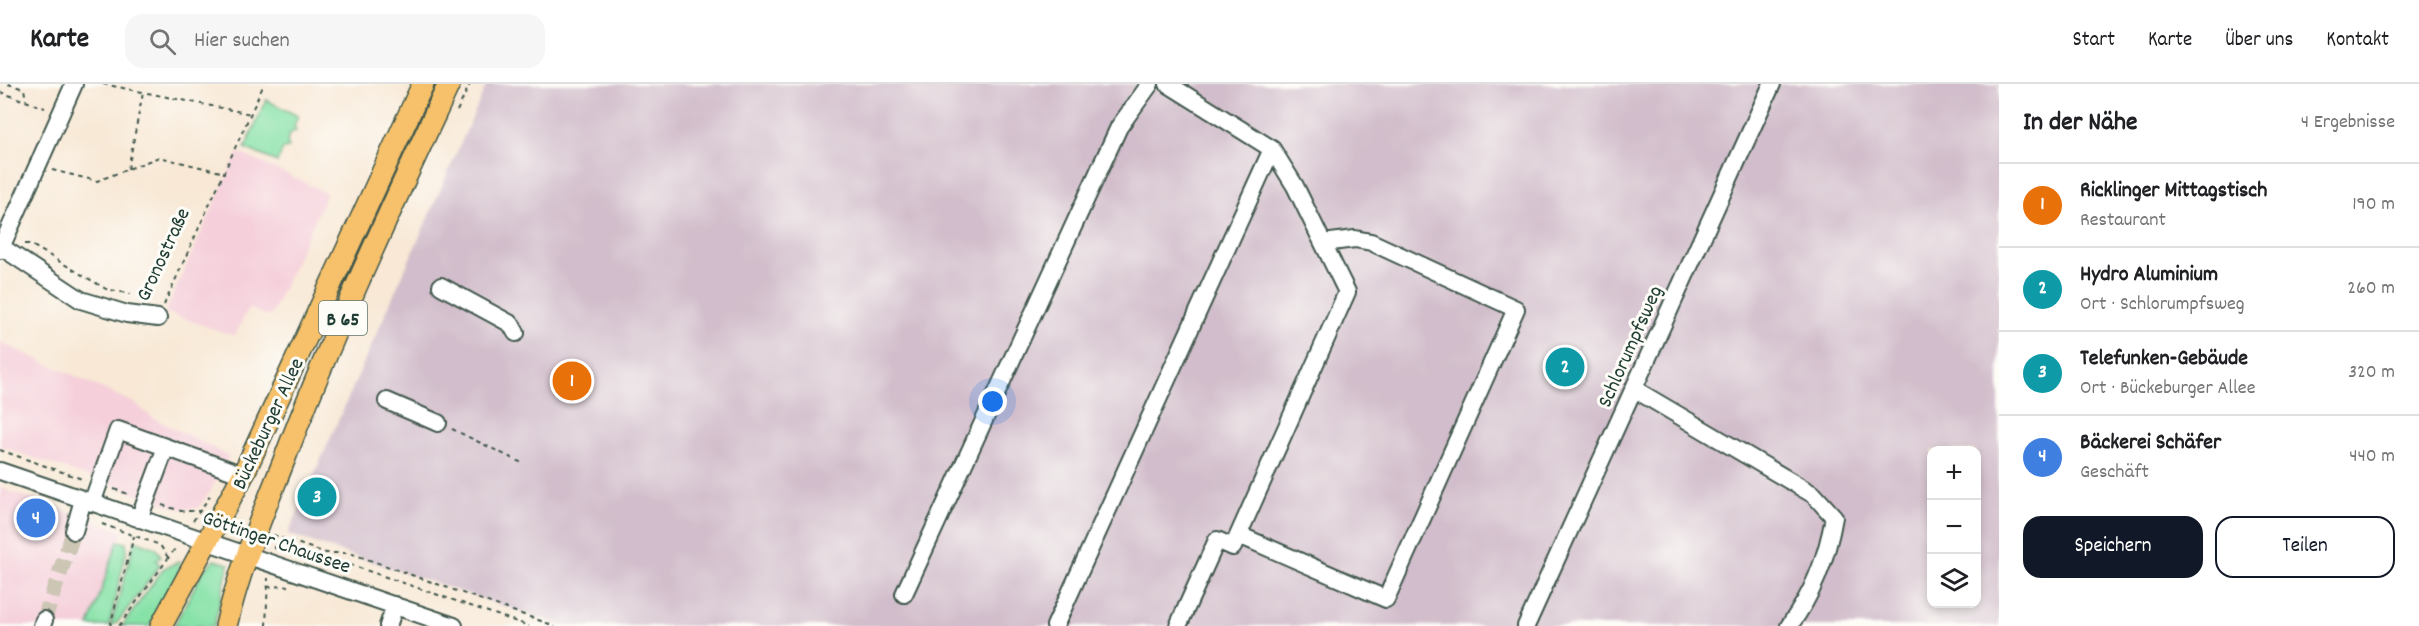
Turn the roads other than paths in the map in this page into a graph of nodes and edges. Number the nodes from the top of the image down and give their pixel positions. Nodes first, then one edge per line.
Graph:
1 (74, 84) edge
2 (423, 84) edge
3 (449, 84) edge
4 (1150, 84) edge
5 (1168, 84) edge
6 (1772, 84) edge
7 (1272, 149) junction
8 (1323, 243) junction
9 (0, 248) edge
10 (441, 286) dead end
11 (158, 318) road end
12 (516, 333) dead end
13 (1634, 389) junction
14 (387, 401) dead end
15 (443, 425) road end
16 (166, 447) junction
17 (0, 471) edge
18 (243, 475) junction
19 (88, 502) junction
20 (139, 519) junction
21 (74, 531) tunnel mouth
22 (1239, 535) junction
23 (208, 542) junction
24 (248, 556) junction
25 (904, 594) dead end
26 (1811, 594) junction
27 (395, 605) junction
28 (161, 626) edge
29 (226, 626) edge
30 (388, 626) edge
31 (454, 626) edge
32 (1055, 626) edge
33 (1178, 626) edge
34 (1526, 626) edge
35 (1789, 626) edge
36 (1802, 626) edge

1 - 9 street
2 - 18 main road, Bückeburger Allee / B 65
3 - 24 main road, Bückeburger Allee / B 65
4 - 25 street
5 - 7 street
6 - 13 street, Schlorumpfsweg
7 - 8 street
7 - 32 street
8 - 22 street
8 - 22 street
9 - 11 street, Gronostraße
10 - 12 street
13 - 26 street
13 - 34 street, Schlorumpfsweg
14 - 15 street
16 - 18 street
16 - 19 street
16 - 20 street
17 - 19 street, Göttinger Chaussee
18 - 23 main road, Bückeburger Allee / B 65
19 - 20 street, Göttinger Chaussee
19 - 21 street
20 - 23 street, Göttinger Chaussee
22 - 33 street
23 - 24 street, Göttinger Chaussee
23 - 28 main road, Bückeburger Allee / B 65
24 - 27 street, Göttinger Chaussee
24 - 29 main road, Bückeburger Allee / B 65
26 - 35 street
26 - 36 street
27 - 30 street
27 - 31 street, Göttinger Chaussee

